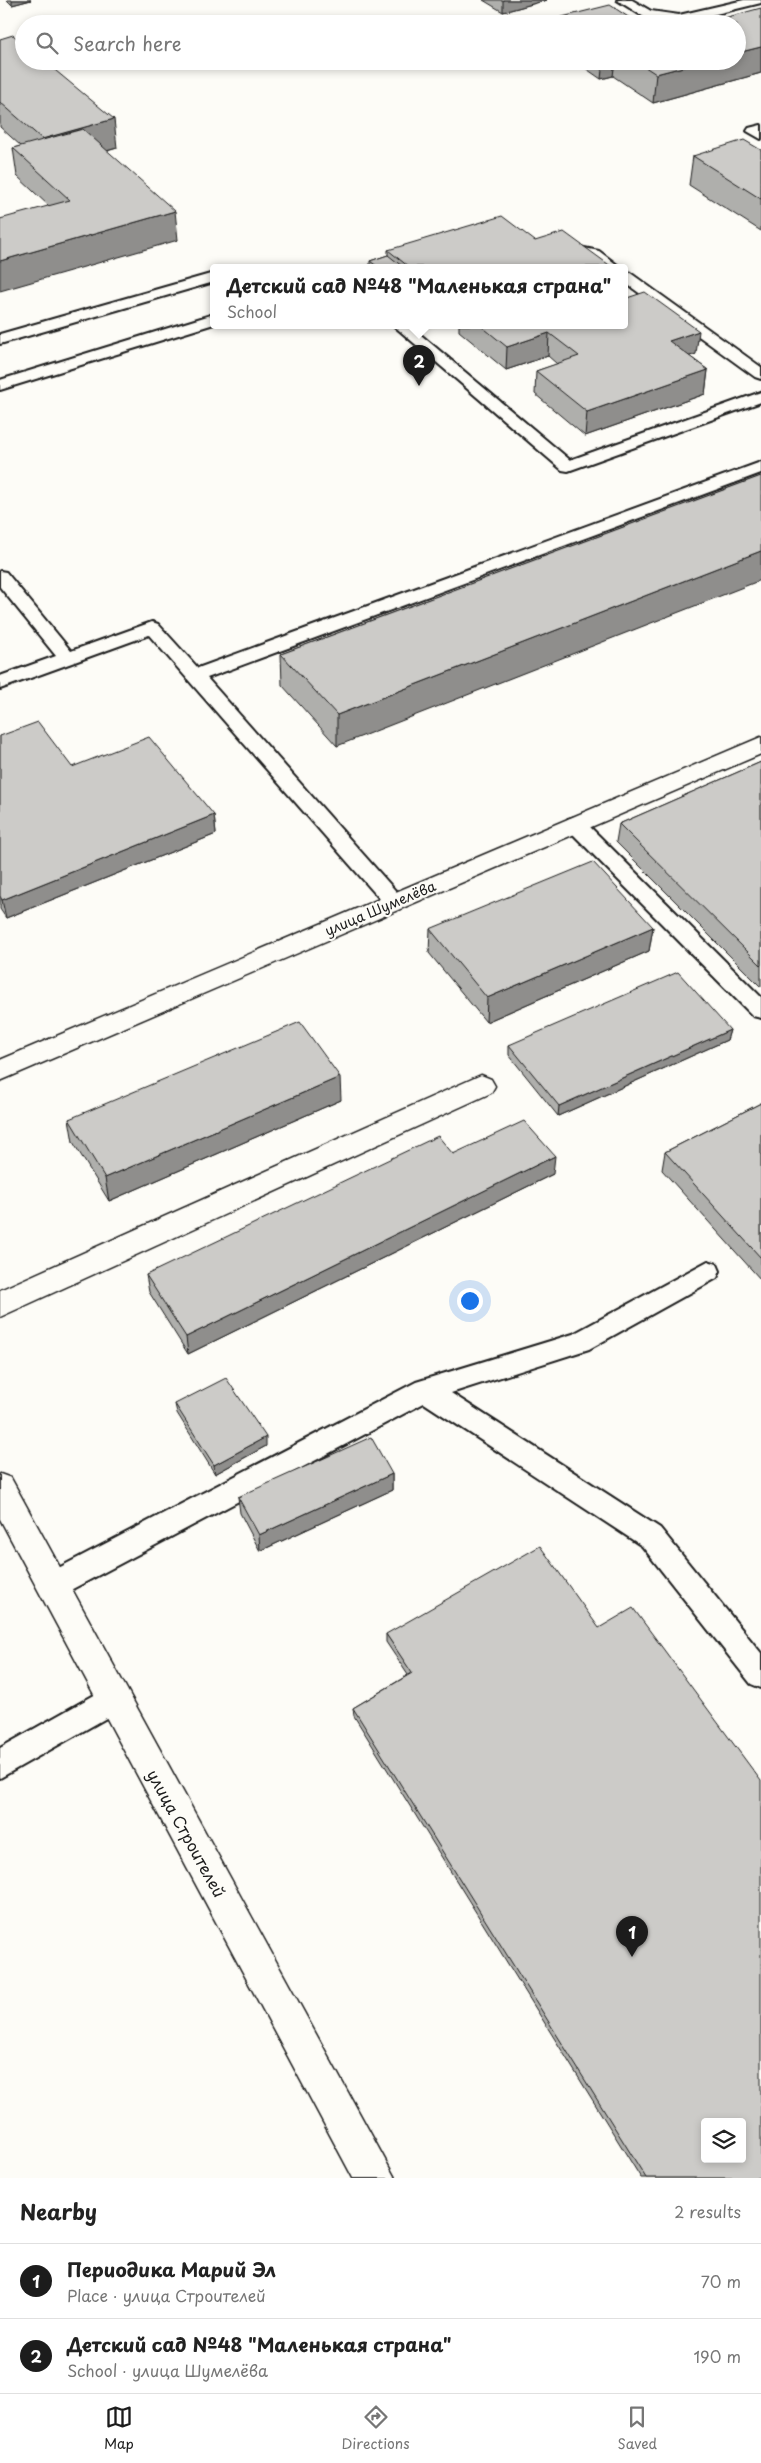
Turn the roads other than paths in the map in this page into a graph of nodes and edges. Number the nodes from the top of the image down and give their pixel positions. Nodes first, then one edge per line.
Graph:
1 (624, 0) edge
2 (759, 0) edge
3 (654, 15) edge
4 (696, 15) edge
5 (761, 129) edge
6 (761, 135) edge
7 (549, 244) edge
8 (609, 264) edge
9 (210, 278) edge
10 (628, 278) edge
11 (210, 320) edge
12 (405, 329) edge
13 (0, 339) edge
14 (761, 374) edge
15 (0, 385) edge
16 (761, 398) edge
17 (761, 466) edge
18 (0, 576) edge
19 (67, 658) junction
20 (195, 676) junction
21 (0, 683) edge
22 (761, 745) edge
23 (575, 824) junction
24 (394, 902) junction
25 (761, 1010) edge
26 (0, 1071) edge
27 (481, 1086) dead end
28 (708, 1271) dead end
29 (0, 1304) edge
30 (424, 1390) junction
31 (0, 1488) edge
32 (53, 1585) junction
33 (761, 1675) edge
34 (114, 1698) junction
35 (0, 1764) edge
36 (375, 2178) edge

1 - 3 lane
2 - 4 lane
5 - 6 lane
7 - 8 lane
9 - 13 lane
10 - 14 lane
11 - 15 lane
12 - 16 lane
17 - 20 lane
18 - 19 lane
19 - 20 lane
19 - 21 lane
20 - 24 lane
22 - 23 street, улица Шумелёва
23 - 24 street, улица Шумелёва
23 - 25 lane
24 - 26 street, улица Шумелёва
27 - 29 street
28 - 30 lane
30 - 32 lane
30 - 33 lane
31 - 32 street, улица Строителей
32 - 34 street, улица Строителей
34 - 35 lane
34 - 36 street, улица Строителей

